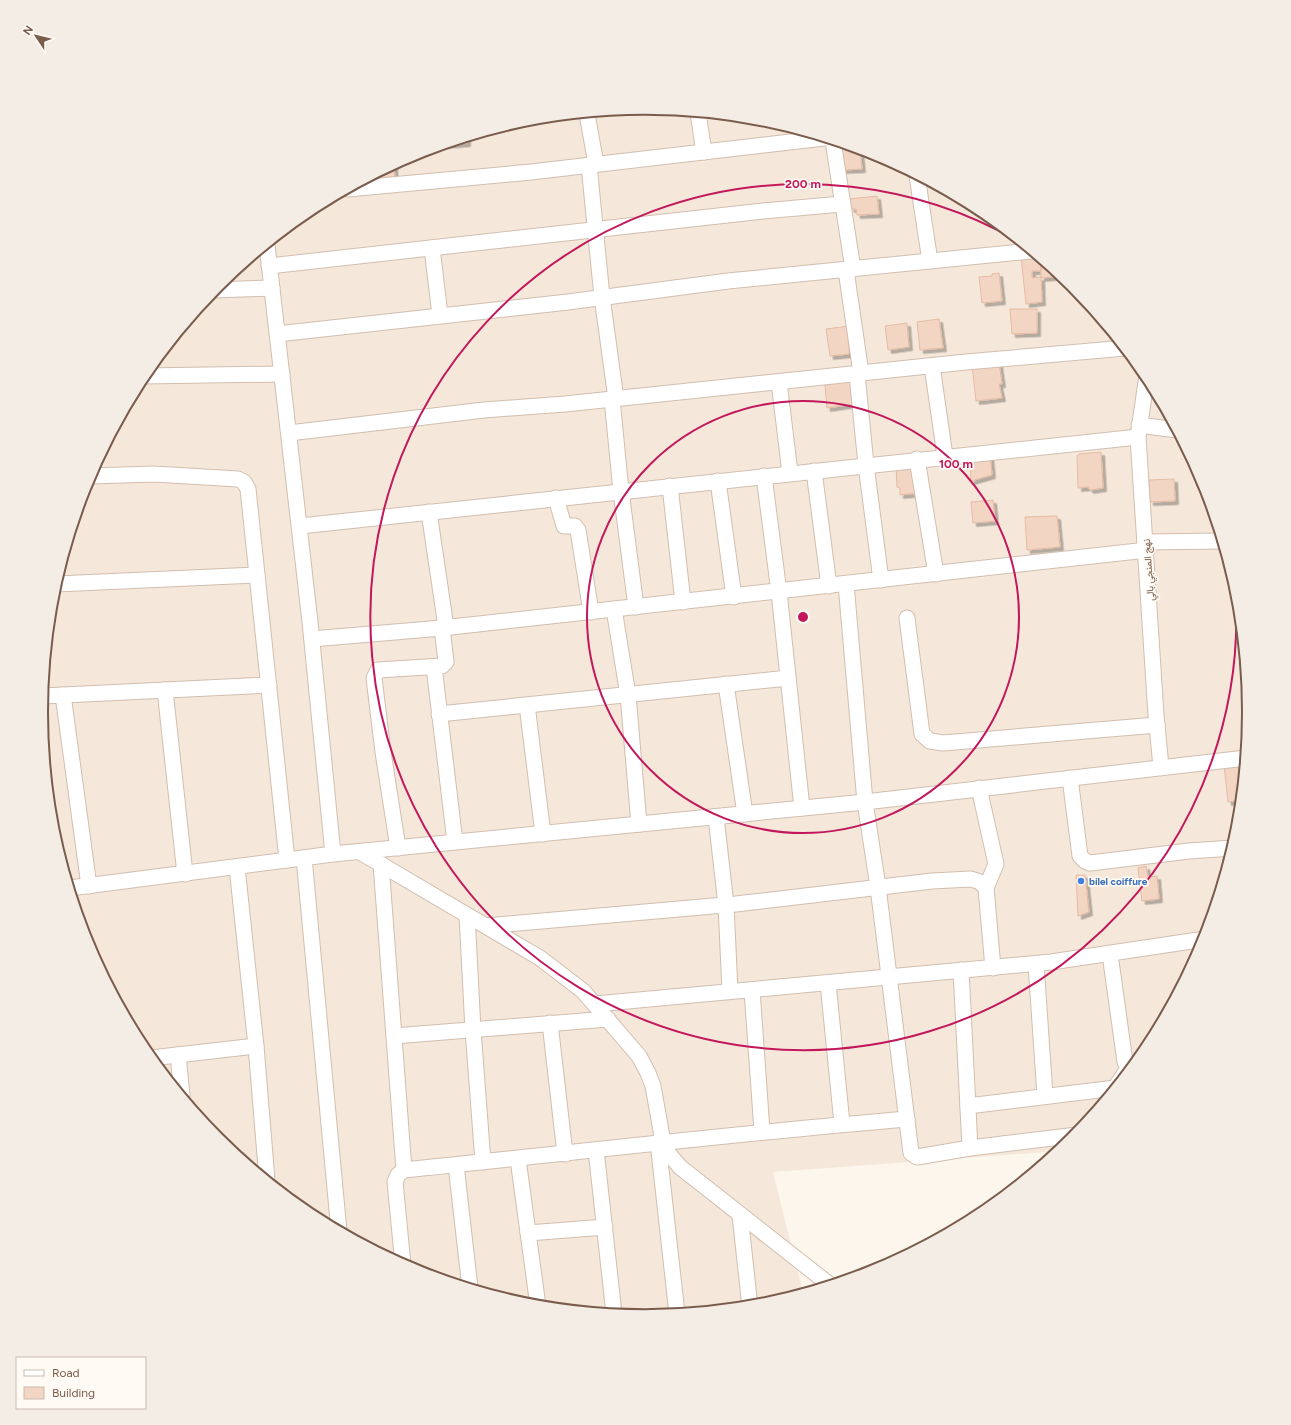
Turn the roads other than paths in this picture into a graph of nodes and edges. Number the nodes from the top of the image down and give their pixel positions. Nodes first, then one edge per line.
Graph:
1 (699, 117) edge
2 (587, 118) edge
3 (813, 139) edge
4 (834, 146) edge
5 (704, 152) junction
6 (592, 165) junction
7 (919, 182) edge
8 (361, 188) edge
9 (842, 204) junction
10 (596, 230) junction
11 (432, 248) junction
12 (267, 250) edge
13 (1025, 252) edge
14 (930, 261) junction
15 (269, 266) junction
16 (850, 269) junction
17 (272, 288) junction
18 (223, 290) edge
19 (602, 297) junction
20 (440, 315) junction
21 (277, 334) junction
22 (1120, 349) edge
23 (932, 366) junction
24 (859, 373) junction
25 (282, 374) junction
26 (153, 376) edge
27 (779, 382) junction
28 (1145, 386) edge
29 (614, 399) junction
30 (1172, 430) edge
31 (1138, 431) junction
32 (289, 432) junction
33 (945, 456) junction
34 (917, 459) junction
35 (866, 465) junction
36 (814, 471) junction
37 (790, 473) junction
38 (97, 476) edge
39 (764, 476) junction
40 (718, 481) junction
41 (670, 486) junction
42 (621, 491) junction
43 (556, 498) junction
44 (429, 512) junction
45 (300, 526) junction
46 (1218, 541) edge
47 (1146, 546) junction
48 (936, 574) junction
49 (257, 576) junction
50 (882, 580) junction
51 (62, 584) edge
52 (846, 584) junction
53 (829, 586) junction
54 (779, 592) junction
55 (734, 597) junction
56 (683, 602) junction
57 (636, 607) junction
58 (614, 609) junction
59 (591, 612) junction
60 (907, 618) dead end
61 (444, 628) junction
62 (312, 639) junction
63 (434, 667) junction
64 (788, 678) junction
65 (726, 684) junction
66 (269, 685) junction
67 (165, 690) junction
68 (63, 695) junction
69 (628, 695) junction
70 (48, 696) edge
71 (527, 705) junction
72 (439, 714) junction
73 (1157, 725) junction
74 (1241, 758) edge
75 (1161, 767) junction
76 (1070, 778) junction
77 (979, 788) junction
78 (865, 802) junction
79 (802, 808) junction
80 (745, 814) junction
81 (716, 817) junction
82 (639, 824) junction
83 (543, 834) junction
84 (455, 842) junction
85 (398, 848) junction
86 (1227, 848) edge
87 (360, 852) junction
88 (333, 854) junction
89 (304, 858) junction
90 (287, 860) junction
91 (381, 864) junction
92 (237, 867) junction
93 (185, 874) junction
94 (89, 886) junction
95 (878, 887) junction
96 (74, 888) edge
97 (986, 888) junction
98 (726, 905) junction
99 (467, 915) junction
100 (486, 926) junction
101 (1198, 940) edge
102 (1110, 954) junction
103 (1036, 964) junction
104 (993, 968) junction
105 (961, 970) junction
106 (889, 977) junction
107 (828, 983) junction
108 (752, 990) junction
109 (730, 992) junction
110 (595, 1004) junction
111 (608, 1018) junction
112 (550, 1023) junction
113 (473, 1030) junction
114 (394, 1036) junction
115 (256, 1046) junction
116 (178, 1055) junction
117 (158, 1057) edge
118 (1128, 1064) edge
119 (181, 1088) edge
120 (1109, 1089) edge
121 (1045, 1096) junction
122 (968, 1106) junction
123 (907, 1119) junction
124 (842, 1124) junction
125 (762, 1131) junction
126 (1067, 1136) edge
127 (660, 1142) junction
128 (970, 1148) junction
129 (596, 1150) junction
130 (564, 1154) junction
131 (518, 1159) junction
132 (483, 1162) junction
133 (456, 1165) junction
134 (404, 1170) junction
135 (267, 1174) edge
136 (740, 1215) junction
137 (338, 1225) edge
138 (605, 1227) junction
139 (528, 1234) junction
140 (402, 1258) edge
141 (826, 1282) edge
142 (469, 1283) edge
143 (537, 1300) edge
144 (749, 1301) edge
145 (614, 1309) edge
146 (677, 1309) edge

1 - 5 street
2 - 6 street
3 - 5 street
4 - 9 street
5 - 6 street
6 - 8 street
6 - 10 street
7 - 14 street
9 - 10 street
9 - 16 street
10 - 11 street
10 - 19 street
11 - 15 street
11 - 20 street
12 - 15 street
13 - 14 street
14 - 16 street
15 - 17 street
16 - 19 street
16 - 24 street
17 - 18 street
17 - 21 street
19 - 20 street
19 - 29 street
20 - 21 street
21 - 25 street
22 - 23 street
23 - 24 street
23 - 33 street
24 - 27 street
24 - 35 street
25 - 26 street
25 - 32 street
27 - 29 street
27 - 37 street
28 - 31 street, نهج المنجي بالي
29 - 32 street
29 - 42 street
30 - 31 street
31 - 33 street
31 - 47 street, نهج المنجي بالي
32 - 45 street
33 - 34 street
34 - 35 street
34 - 48 street
35 - 36 street
35 - 50 street
36 - 37 street
36 - 53 street
37 - 39 street
38 - 49 street
39 - 40 street
39 - 54 street
40 - 41 street
40 - 55 street
41 - 42 street
41 - 56 street
42 - 43 street
42 - 57 street
43 - 44 street
43 - 59 street
44 - 45 street
44 - 61 street
45 - 62 street
46 - 47 street
47 - 48 street
47 - 73 street, نهج المنجي بالي
48 - 50 street
49 - 51 street
49 - 66 street
50 - 52 street
52 - 53 street
52 - 78 street
53 - 54 street
54 - 55 street
54 - 64 street
55 - 56 street
56 - 57 street
57 - 58 street
58 - 59 street
58 - 69 street
59 - 61 street
60 - 73 street
61 - 62 street
61 - 63 street
62 - 88 street
63 - 72 street
63 - 85 street
64 - 65 street
64 - 79 street
65 - 69 street
65 - 80 street
66 - 67 street
66 - 90 street
67 - 68 street
67 - 93 street
68 - 70 street
68 - 94 street
69 - 71 street
69 - 82 street
71 - 72 street
71 - 83 street
72 - 84 street
73 - 75 street, نهج المنجي بالي
74 - 75 street
75 - 76 street
76 - 77 street
76 - 86 street
77 - 78 street
77 - 97 street
78 - 79 street
78 - 95 street
79 - 80 street
80 - 81 street
81 - 82 street
81 - 98 street
82 - 83 street
83 - 84 street
84 - 85 street
85 - 87 street
87 - 88 street
87 - 91 street
88 - 89 street
89 - 90 street
89 - 137 street
90 - 92 street
91 - 99 street
91 - 114 street
92 - 93 street
92 - 115 street
93 - 94 street
94 - 96 street
95 - 97 street
95 - 98 street
95 - 106 street
97 - 104 street
98 - 100 street
98 - 109 street
99 - 100 street
99 - 113 street
100 - 110 street
101 - 102 street
102 - 103 street
102 - 118 street
103 - 104 street
103 - 121 street
104 - 105 street
105 - 106 street
105 - 122 street
106 - 107 street
106 - 123 street
107 - 108 street
107 - 124 street
108 - 109 street
108 - 125 street
109 - 110 street
110 - 111 street
111 - 112 street
111 - 127 street
112 - 113 street
112 - 130 street
113 - 114 street
113 - 132 street
114 - 134 street
115 - 116 street
115 - 135 street
116 - 117 street
116 - 119 street
120 - 121 street
121 - 122 street
122 - 128 street
123 - 124 street
123 - 128 street
124 - 125 street
125 - 127 street
126 - 128 street
127 - 129 street
127 - 136 street
127 - 146 street
129 - 130 street
129 - 138 street
130 - 131 street
131 - 132 street
131 - 139 street
132 - 133 street
133 - 134 street
133 - 142 street
134 - 140 street
136 - 141 street
136 - 144 street
138 - 139 street
138 - 145 street
139 - 143 street

